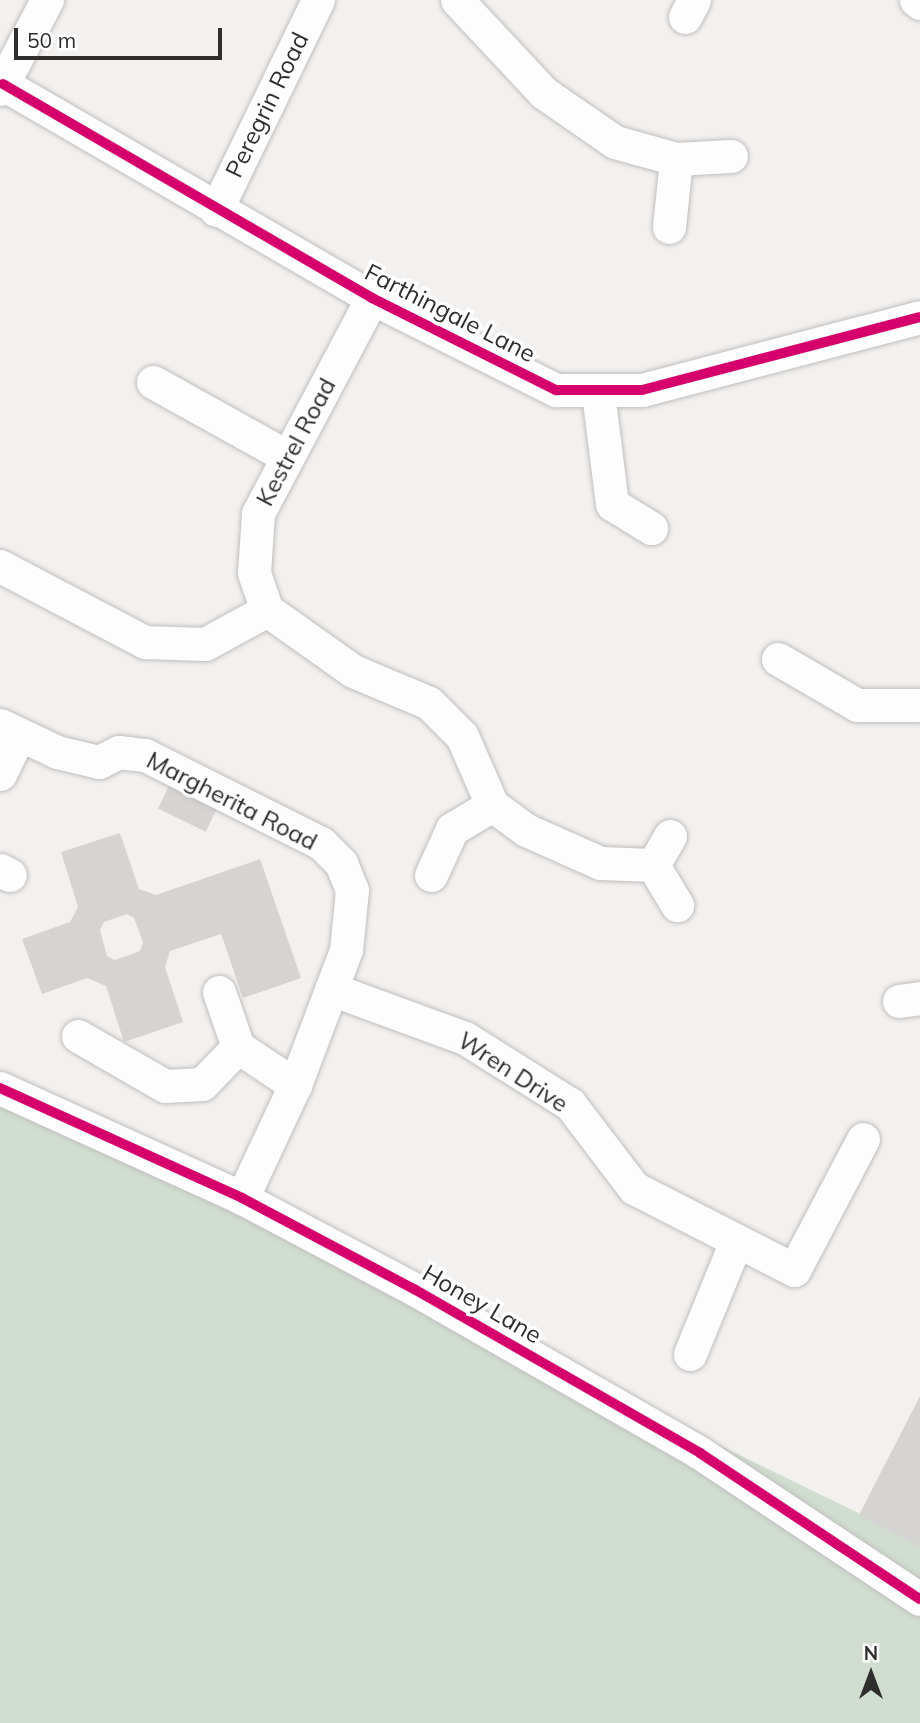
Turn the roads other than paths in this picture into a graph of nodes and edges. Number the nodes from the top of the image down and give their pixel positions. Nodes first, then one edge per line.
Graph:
1 (47, 0) edge
2 (318, 0) edge
3 (457, 0) edge
4 (916, 0) edge
5 (920, 3) edge
6 (1, 87) edge
7 (731, 156) dead end
8 (676, 159) junction
9 (216, 210) junction
10 (670, 227) dead end
11 (372, 298) junction
12 (920, 317) edge
13 (153, 382) dead end
14 (598, 393) junction
15 (288, 457) junction
16 (651, 528) dead end
17 (0, 566) edge
18 (267, 610) junction
19 (778, 659) dead end
20 (920, 705) edge
21 (10, 730) edge
22 (0, 774) edge
23 (492, 806) junction
24 (670, 835) dead end
25 (653, 865) junction
26 (431, 875) dead end
27 (677, 905) dead end
28 (331, 989) junction
29 (219, 992) dead end
30 (78, 1035) dead end
31 (238, 1047) junction
32 (295, 1085) junction
33 (0, 1088) edge
34 (863, 1139) dead end
35 (242, 1198) junction
36 (734, 1244) junction
37 (691, 1354) dead end
38 (920, 1599) edge

1 - 6 street
2 - 9 street, Peregrin Road
3 - 8 street
4 - 5 street
6 - 9 street, Farthingale Lane
7 - 8 street
8 - 10 street
9 - 11 street, Farthingale Lane
11 - 14 street, Farthingale Lane
11 - 15 street, Kestrel Road
12 - 14 street, Farthingale Lane
13 - 15 street
14 - 16 street
15 - 18 street, Kestrel Road
17 - 18 street
18 - 23 street
19 - 20 street
21 - 22 street, Margherita Road
21 - 28 street, Margherita Road
23 - 25 street
23 - 26 street
24 - 25 street
25 - 27 street
28 - 32 street, Margherita Road
28 - 36 street, Wren Drive
29 - 31 street
30 - 31 street
31 - 32 street
32 - 35 street, Margherita Road
33 - 35 street, Honey Lane
34 - 36 street, Wren Drive
35 - 38 street, Honey Lane
36 - 37 street

